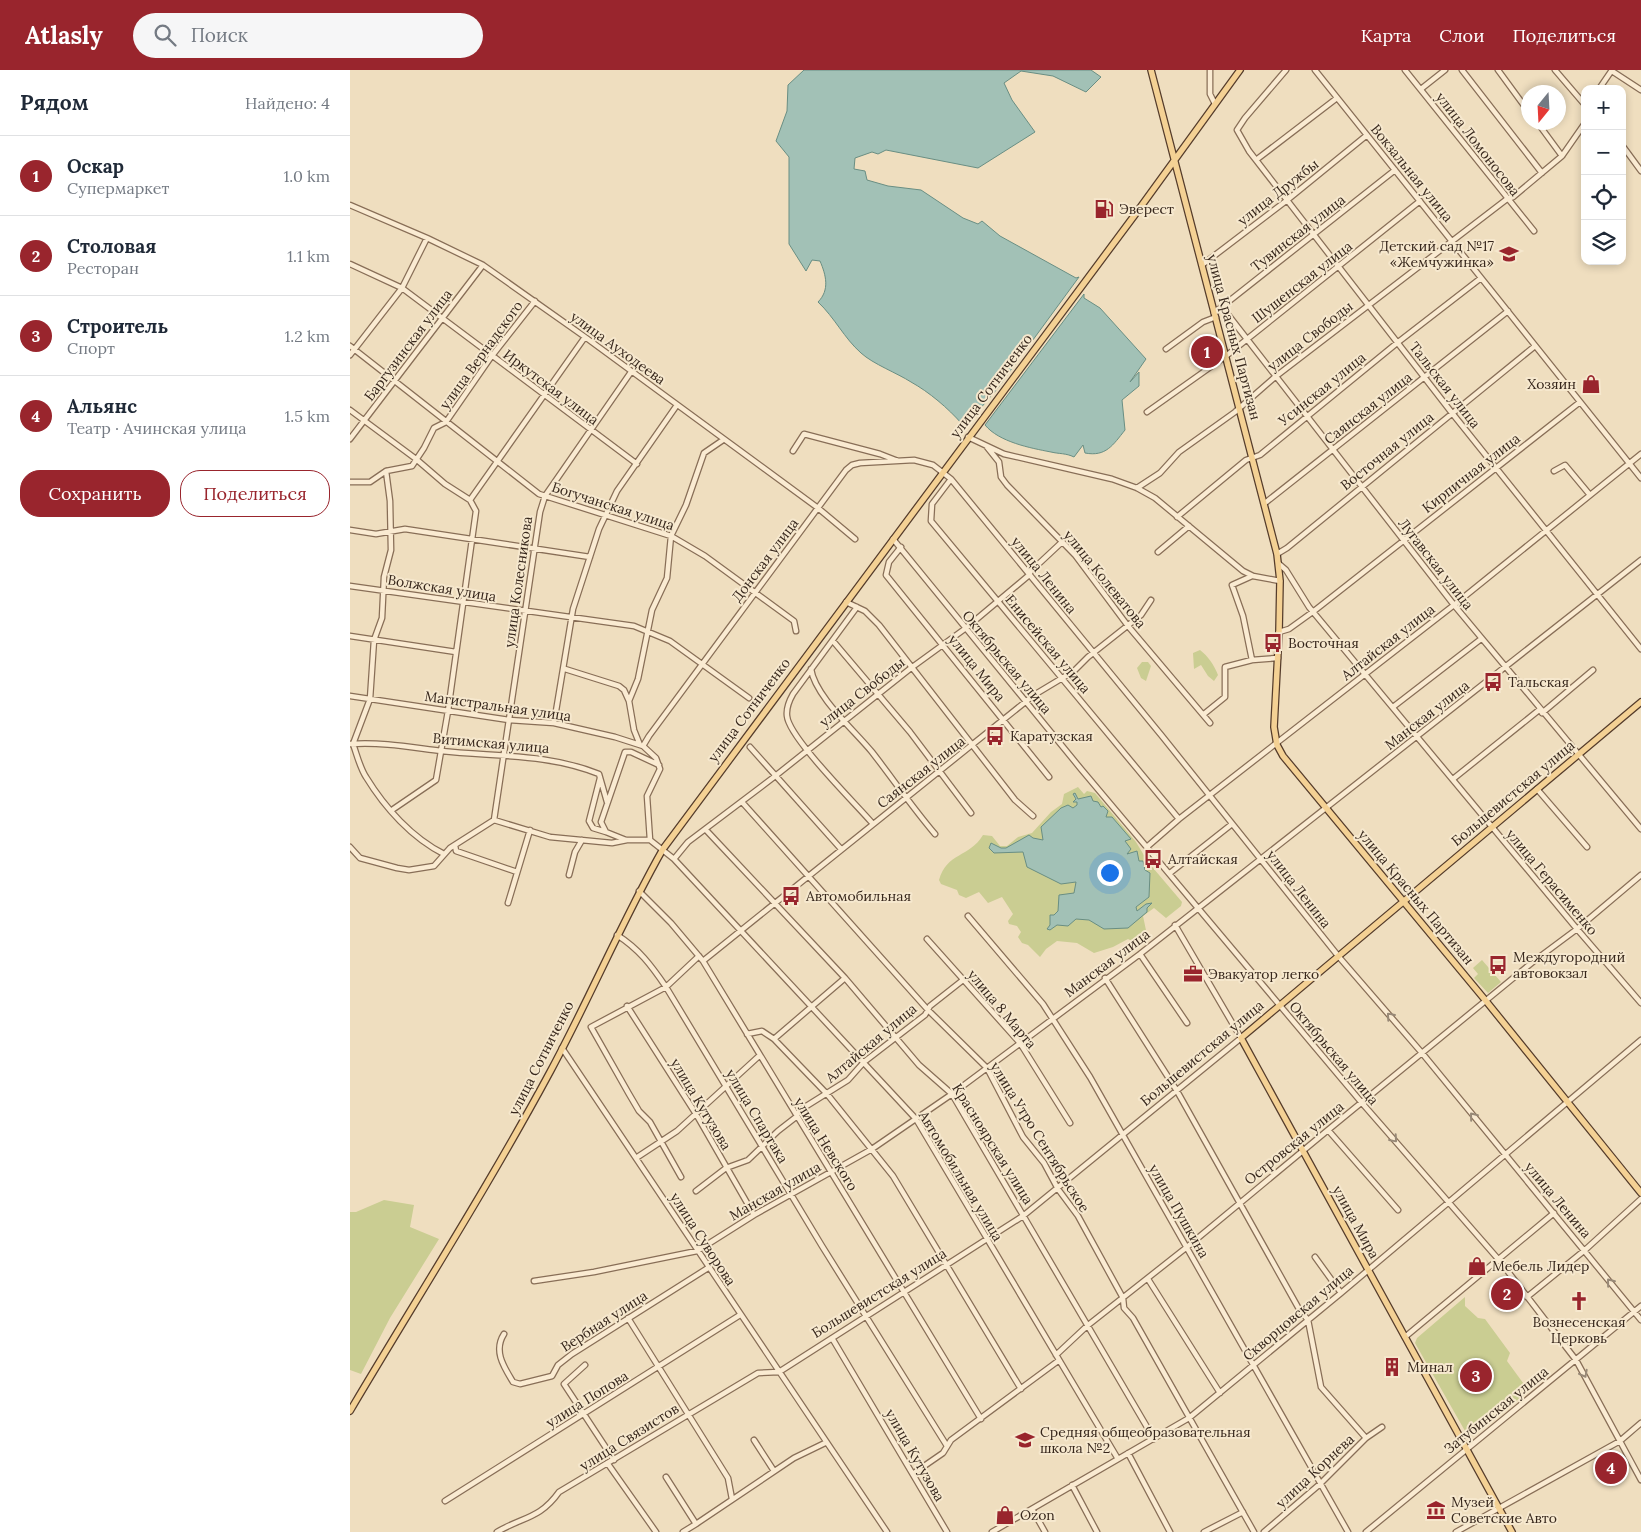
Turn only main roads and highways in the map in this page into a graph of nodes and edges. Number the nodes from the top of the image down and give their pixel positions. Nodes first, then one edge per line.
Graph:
1 (1152, 70) edge
2 (1240, 70) edge
3 (1175, 159) junction
4 (1641, 702) edge
5 (1402, 902) junction
6 (1241, 1038) joint
7 (1641, 1193) edge
8 (350, 1411) edge
9 (1512, 1532) edge

1 - 3 main road, улица Красных Партизан
2 - 3 main road, улица Сотниченко
3 - 5 main road, улица Красных Партизан
3 - 8 main road, улица Сотниченко
4 - 5 main road, Большевистская улица
5 - 6 main road, Большевистская улица
5 - 7 main road, улица Красных Партизан
6 - 9 main road, улица Мира

